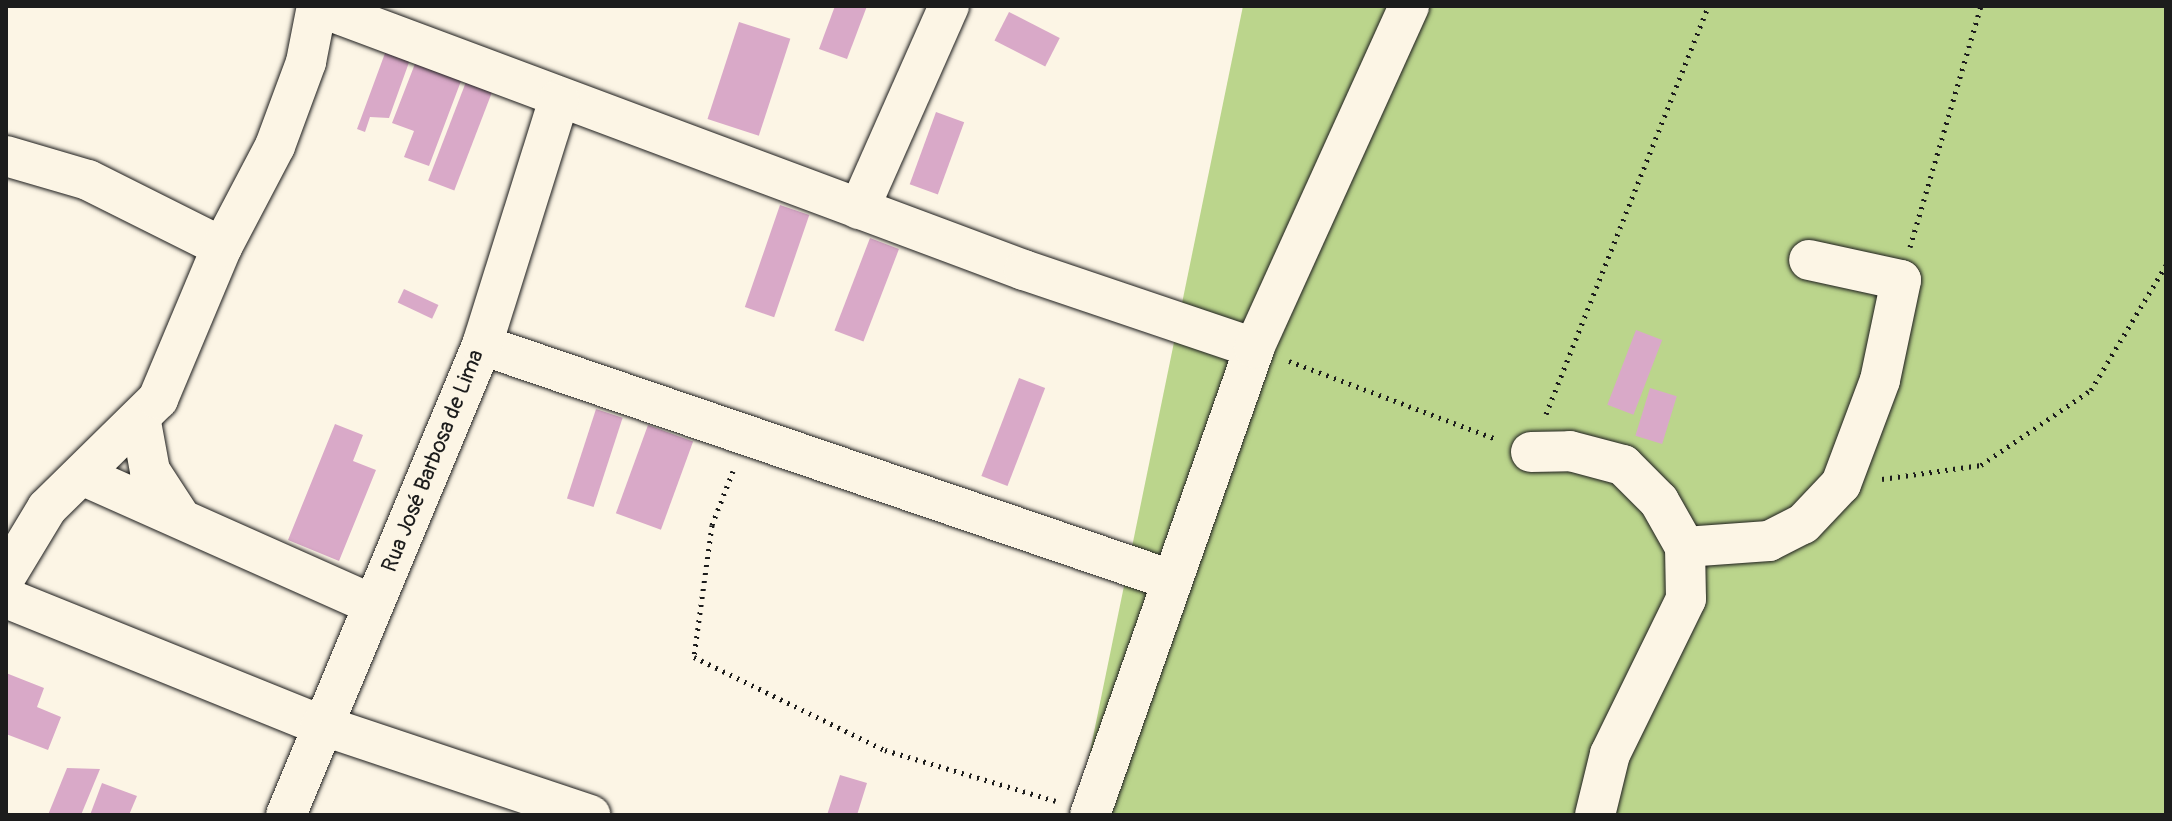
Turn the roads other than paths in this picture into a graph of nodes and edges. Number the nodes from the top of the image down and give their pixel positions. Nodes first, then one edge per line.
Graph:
1 (949, 6) edge
2 (1409, 6) edge
3 (559, 100) junction
4 (6, 156) edge
5 (859, 209) junction
6 (222, 247) junction
7 (1809, 260) dead end
8 (482, 345) junction
9 (1254, 348) junction
10 (141, 422) junction
11 (1531, 452) road end
12 (84, 476) junction
13 (178, 514) junction
14 (1685, 547) junction
15 (6, 576) edge
16 (1168, 579) junction
17 (6, 598) edge
18 (374, 605) junction
19 (321, 725) junction
20 (1090, 814) edge
21 (286, 815) edge
22 (590, 815) edge
23 (1595, 815) edge

1 - 5 street
2 - 9 street
3 - 5 street
3 - 6 street
3 - 8 street, Rua José Barbosa de Lima
4 - 6 street
5 - 9 street
6 - 10 street
7 - 14 street
8 - 16 street
8 - 18 street, Rua José Barbosa de Lima
9 - 16 street
10 - 12 street
10 - 13 street
11 - 14 street
12 - 13 street
12 - 15 street
13 - 18 street
14 - 23 street
16 - 20 street
17 - 19 street
18 - 19 street, Rua José Barbosa de Lima
19 - 21 street, Rua José Barbosa de Lima
19 - 22 street

